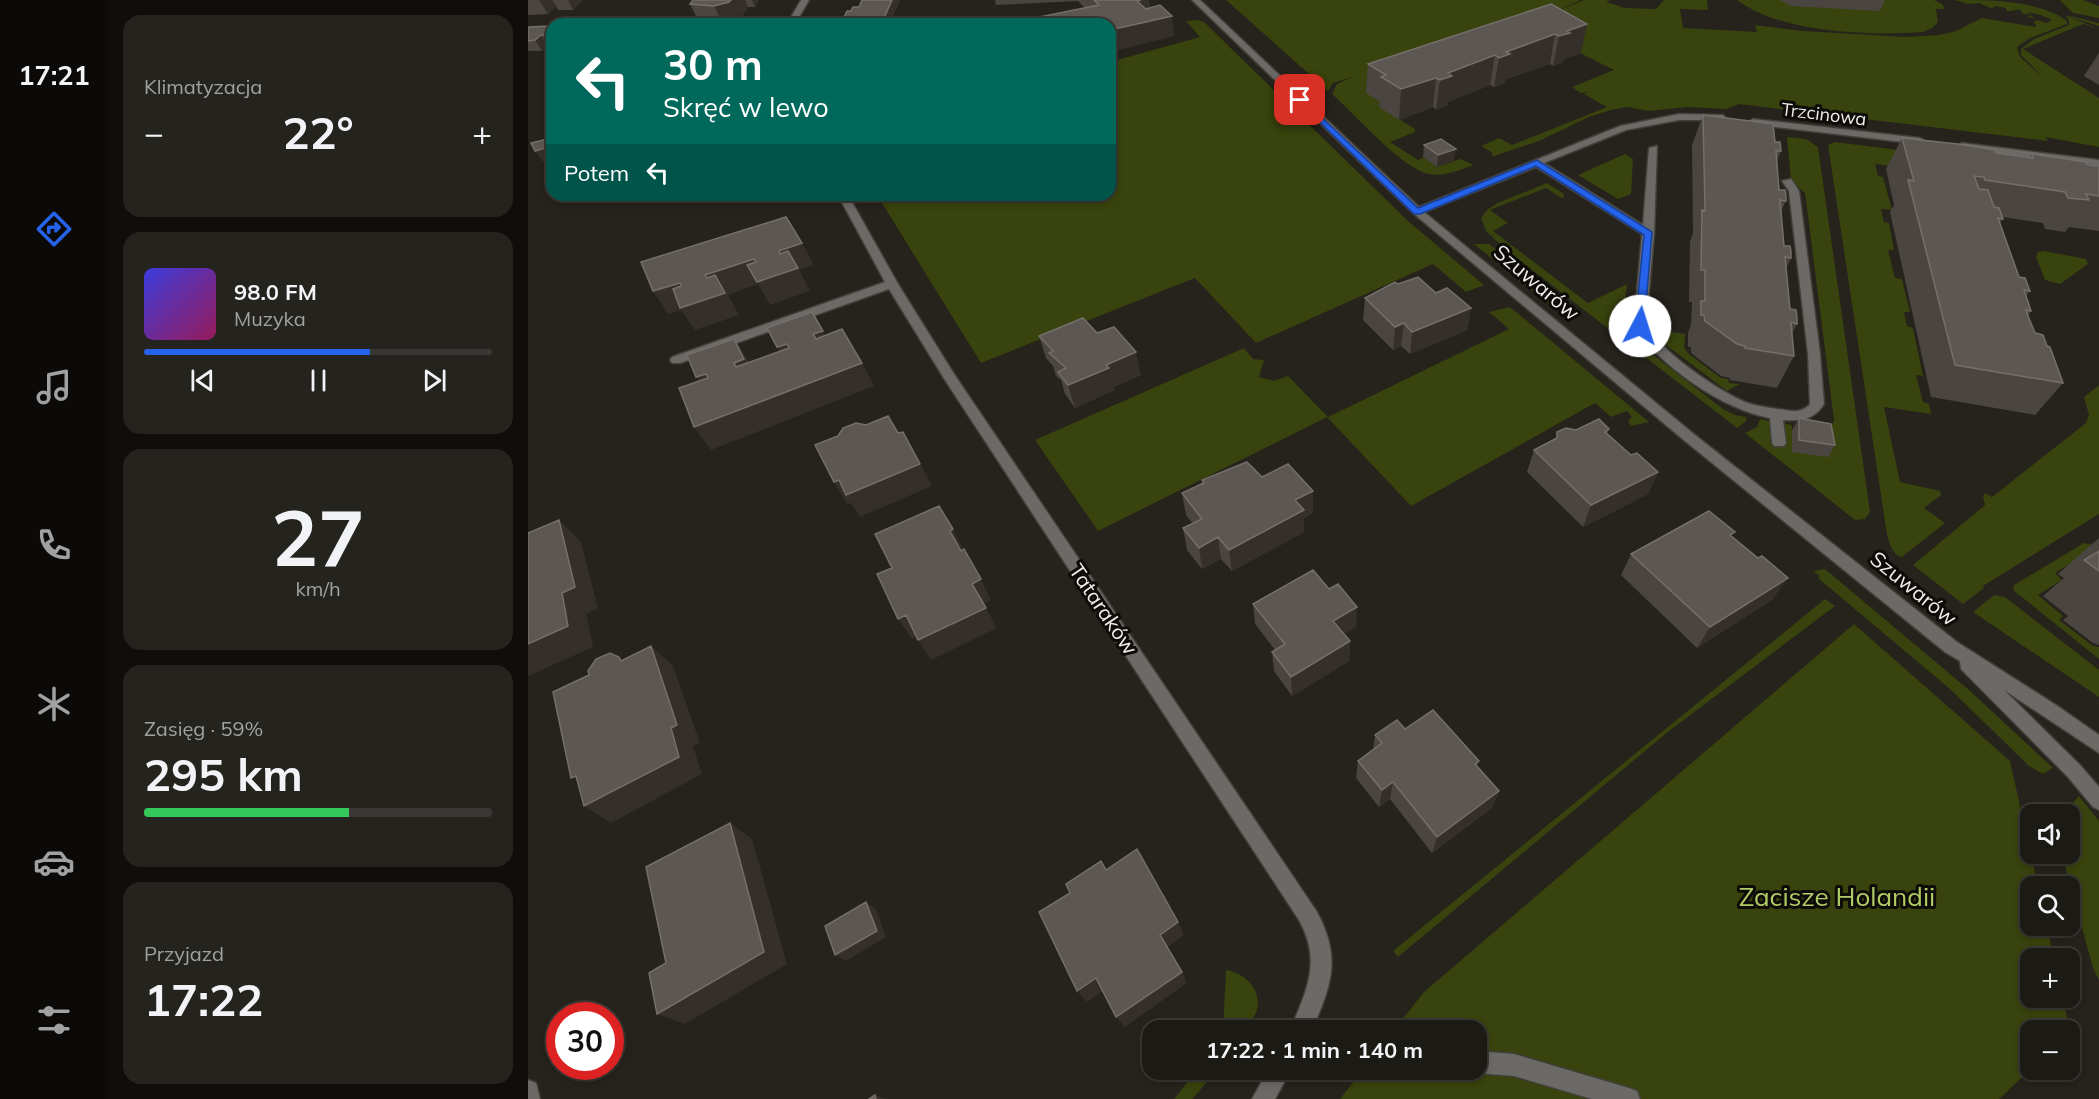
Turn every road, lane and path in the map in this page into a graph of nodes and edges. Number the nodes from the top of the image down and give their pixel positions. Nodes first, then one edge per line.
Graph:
1 (804, 0) edge
2 (1196, 0) edge
3 (794, 18) edge
4 (1730, 119) edge
5 (1741, 120) edge
6 (1927, 142) edge
7 (1950, 144) edge
8 (1654, 148) dead end
9 (1537, 163) junction
10 (2099, 163) edge
11 (1787, 181) dead end
12 (846, 201) edge
13 (1417, 212) junction
14 (1649, 234) junction
15 (892, 284) junction
16 (676, 360) dead end
17 (1776, 413) junction
18 (1779, 443) dead end
19 (1951, 647) junction
20 (2099, 745) edge
21 (2099, 801) edge
22 (1305, 1020) edge
23 (1487, 1063) edge
24 (1274, 1080) edge
25 (528, 1091) edge
26 (529, 1099) edge
27 (1263, 1099) edge
28 (1629, 1099) edge

1 - 3 street
2 - 13 street, Szuwarów
4 - 9 street
5 - 6 street, Trzcinowa
7 - 10 street
8 - 14 street
9 - 13 street
9 - 14 street
11 - 17 street
12 - 15 street, Tataraków
13 - 19 street, Szuwarów
14 - 17 street
15 - 16 street
15 - 22 street, Tataraków
17 - 18 street
19 - 20 street, Szuwarów
19 - 21 street, Szuwarów
23 - 28 street
24 - 27 street
25 - 26 street

